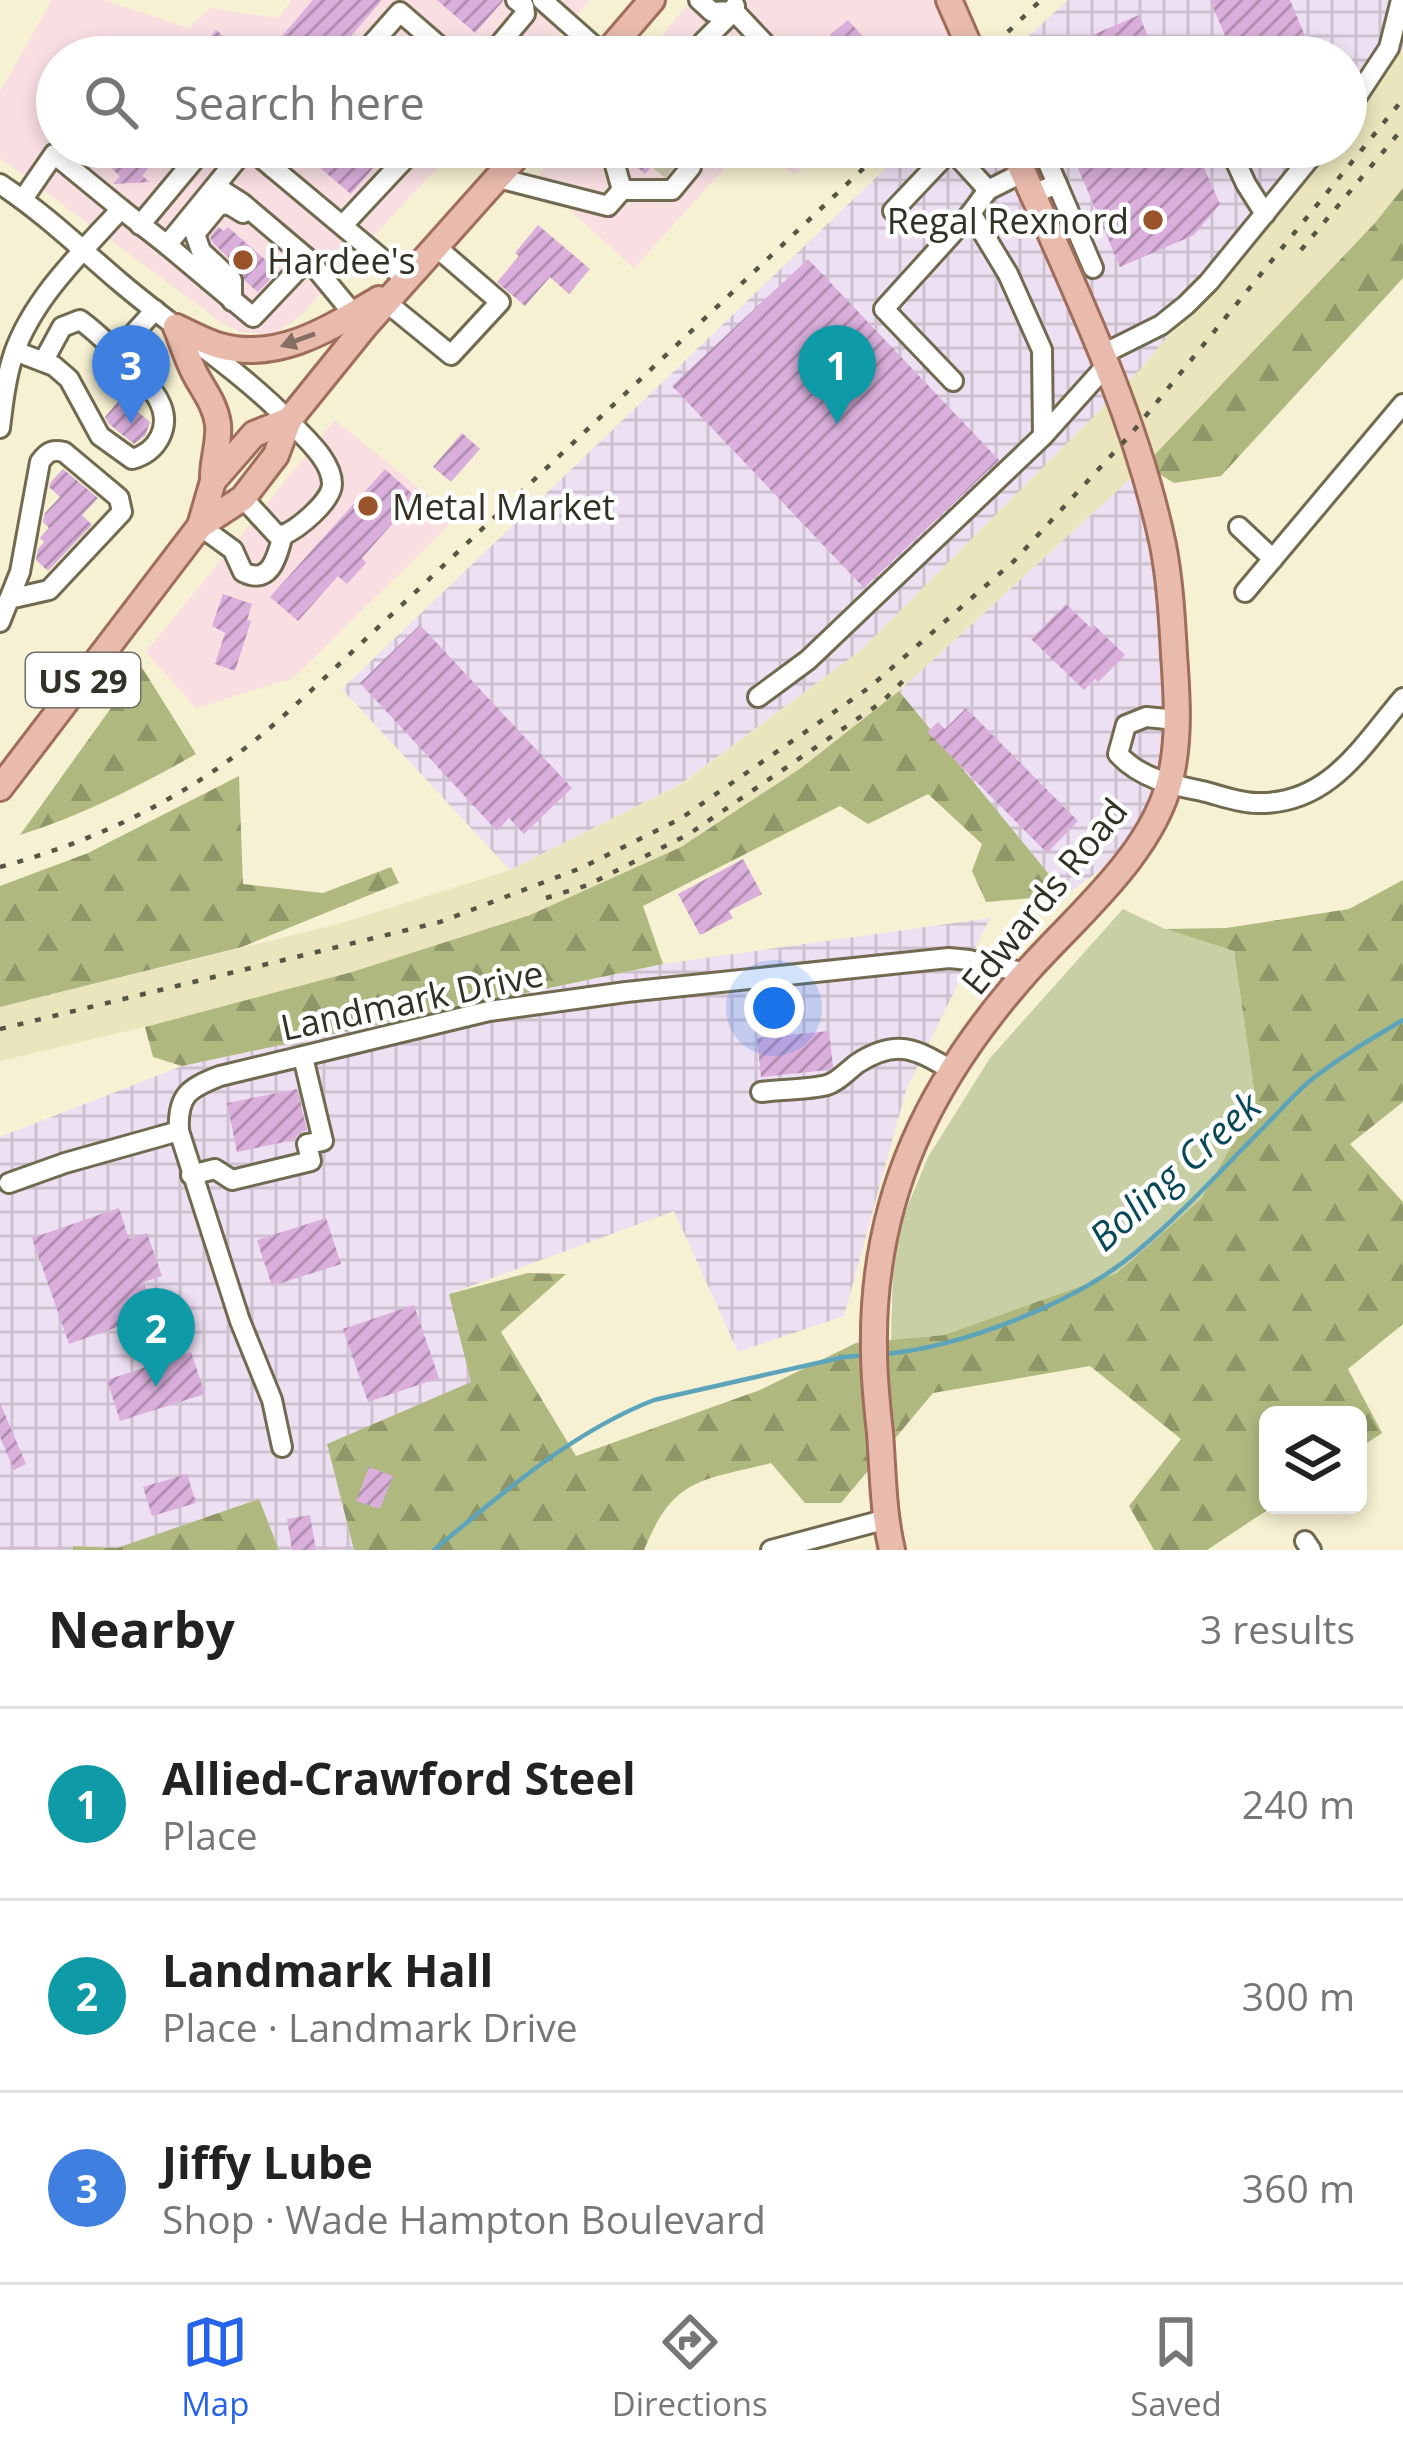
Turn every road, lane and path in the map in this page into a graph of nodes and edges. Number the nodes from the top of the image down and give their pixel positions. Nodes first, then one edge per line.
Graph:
1 (517, 0) edge
2 (542, 0) edge
3 (652, 0) edge
4 (699, 0) edge
5 (949, 0) edge
6 (1401, 0) edge
7 (735, 5) edge
8 (405, 6) edge
9 (381, 36) edge
10 (433, 36) edge
11 (507, 36) edge
12 (594, 36) edge
13 (626, 36) edge
14 (709, 36) edge
15 (759, 36) edge
16 (965, 36) edge
17 (1367, 80) edge
18 (43, 168) edge
19 (75, 168) edge
20 (188, 168) edge
21 (231, 168) edge
22 (273, 168) edge
23 (392, 168) edge
24 (507, 168) edge
25 (618, 168) edge
26 (689, 168) edge
27 (934, 168) edge
28 (968, 168) edge
29 (1027, 168) edge
30 (1039, 168) edge
31 (1239, 168) edge
32 (1301, 168) edge
33 (498, 178) junction
34 (1038, 183) junction
35 (0, 184) edge
36 (217, 187) junction
37 (622, 190) junction
38 (988, 190) junction
39 (23, 199) junction
40 (121, 209) junction
41 (893, 211) dead end
42 (253, 212) junction
43 (971, 213) junction
44 (1265, 214) junction
45 (140, 225) junction
46 (343, 225) junction
47 (167, 245) junction
48 (435, 246) junction
49 (84, 250) junction
50 (308, 259) junction
51 (1093, 268) dead end
52 (398, 289) junction
53 (232, 301) junction
54 (155, 310) junction
55 (359, 320) junction
56 (176, 327) junction
57 (15, 351) junction
58 (116, 352) junction
59 (1103, 361) junction
60 (43, 362) junction
61 (953, 381) dead end
62 (1403, 404) edge
63 (289, 420) junction
64 (0, 428) edge
65 (1043, 436) junction
66 (213, 481) junction
67 (243, 497) junction
68 (200, 526) junction
69 (1239, 527) dead end
70 (283, 535) junction
71 (1273, 560) junction
72 (1245, 592) dead end
73 (9, 599) junction
74 (0, 622) edge
75 (758, 698) dead end
76 (1403, 698) edge
77 (1177, 720) junction
78 (1169, 784) junction
79 (0, 788) edge
80 (1025, 973) junction
81 (303, 1057) junction
82 (953, 1071) junction
83 (761, 1092) dead end
84 (179, 1131) junction
85 (191, 1175) junction
86 (9, 1183) dead end
87 (282, 1447) dead end
88 (886, 1519) junction
89 (770, 1550) edge
90 (892, 1550) edge

1 - 11 street
2 - 12 street
3 - 13 main road
4 - 7 street
5 - 16 main road
6 - 17 street
7 - 14 street
7 - 15 street
8 - 9 street
8 - 10 street
18 - 39 street
19 - 40 street
20 - 45 street
21 - 36 street
22 - 46 street
23 - 46 street
24 - 33 main road
25 - 37 street
26 - 37 street
27 - 41 street
28 - 38 street
29 - 34 main road, Edwards Road
30 - 34 street
31 - 44 street
32 - 44 street
33 - 37 street
33 - 48 main road
34 - 38 street
34 - 51 street
34 - 59 main road, Edwards Road
35 - 39 street
36 - 42 street
36 - 47 street
38 - 43 street
39 - 49 street
40 - 45 street
40 - 49 street
42 - 50 street
42 - 53 street
43 - 61 street
43 - 65 street
44 - 59 street
45 - 47 street
46 - 52 street
47 - 53 street
48 - 52 main road
48 - 52 street
49 - 54 street
49 - 57 street
50 - 53 street
50 - 55 street
52 - 55 main road
54 - 56 street
54 - 58 street
55 -> 56 main road
55 - 63 main road, US 29
56 - 63 street
56 - 66 main road
57 - 60 street
57 - 64 street
58 - 60 street
58 - 60 street
59 - 65 street
59 - 77 main road, Edwards Road
62 - 71 street
63 - 66 main road, US 29
63 - 67 main road, US 29
63 - 70 street
65 - 75 street
66 - 68 main road, US 29
67 - 68 main road, US 29
67 - 70 street
68 - 70 street
68 - 79 main road, US 29
69 - 71 street
71 - 72 street
73 - 73 street
73 - 74 street
76 - 78 street
77 - 78 main road, Edwards Road
77 - 78 street
78 - 80 main road, Edwards Road
80 - 81 street, Landmark Drive
80 - 82 main road, Edwards Road
81 - 84 street, Landmark Drive
81 - 85 street
82 - 83 street
82 - 88 main road, Edwards Road
84 - 85 street
84 - 86 street
85 - 87 street
88 - 89 street
88 - 90 main road, Edwards Road

